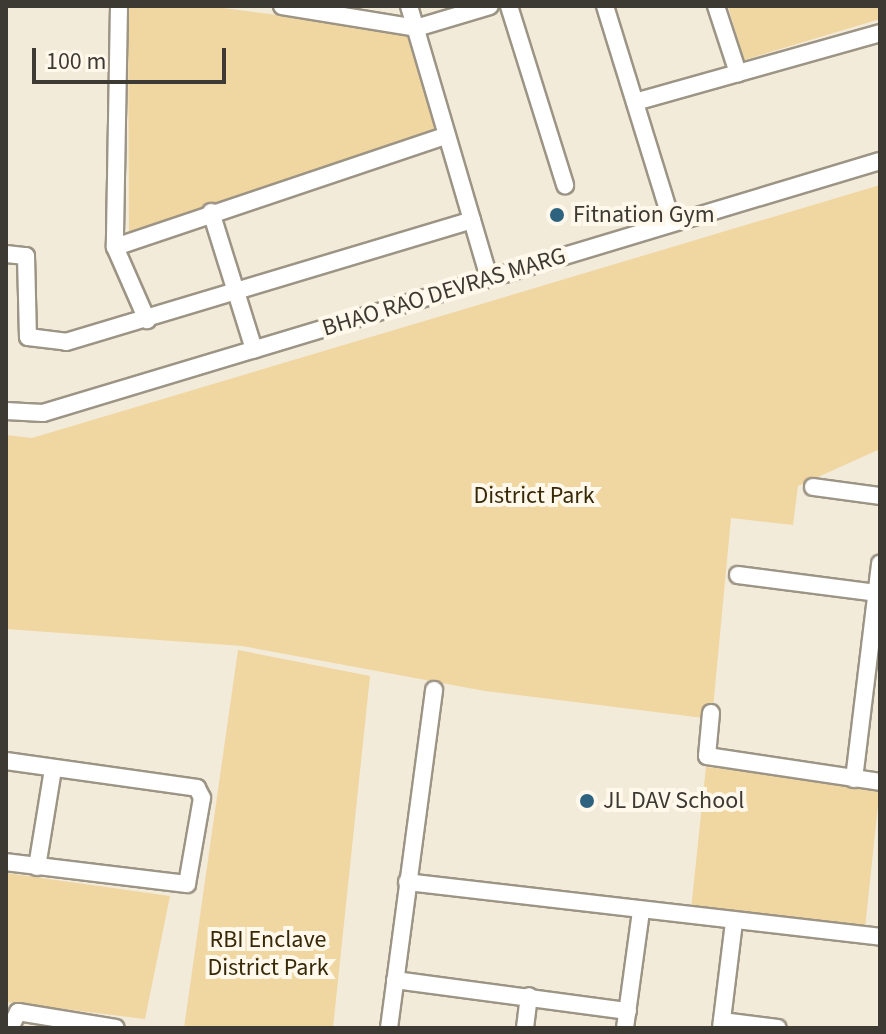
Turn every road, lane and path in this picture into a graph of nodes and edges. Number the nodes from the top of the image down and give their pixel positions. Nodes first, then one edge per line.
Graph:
1 (119, 6) edge
2 (282, 6) edge
3 (409, 6) edge
4 (490, 6) edge
5 (509, 6) edge
6 (605, 6) edge
7 (716, 6) edge
8 (416, 28) junction
9 (880, 33) edge
10 (738, 73) junction
11 (635, 102) junction
12 (447, 135) junction
13 (880, 161) edge
14 (565, 185) dead end
15 (211, 212) junction
16 (472, 220) junction
17 (672, 223) junction
18 (115, 247) junction
19 (6, 254) edge
20 (489, 278) junction
21 (237, 296) junction
22 (147, 320) junction
23 (254, 349) junction
24 (6, 411) edge
25 (813, 487) dead end
26 (880, 496) edge
27 (880, 564) edge
28 (738, 575) dead end
29 (876, 593) junction
30 (872, 687) edge
31 (434, 690) dead end
32 (711, 713) dead end
33 (6, 761) edge
34 (53, 769) junction
35 (854, 779) junction
36 (880, 782) edge
37 (6, 862) edge
38 (37, 867) junction
39 (407, 882) junction
40 (641, 911) junction
41 (734, 922) junction
42 (880, 937) edge
43 (395, 980) junction
44 (529, 996) junction
45 (628, 1011) junction
46 (722, 1025) edge
47 (10, 1028) edge
48 (116, 1028) edge
49 (389, 1028) edge
50 (525, 1028) edge
51 (625, 1028) edge
52 (778, 1028) edge

1 - 18 street
2 - 8 street
3 - 8 street
4 - 8 street
5 - 14 street
6 - 11 street
7 - 10 street
8 - 12 street
9 - 10 street
10 - 11 street
11 - 17 street
12 - 15 street
12 - 16 street
13 - 17 street, BHAO RAO DEVRAS MARG
15 - 18 street
15 - 21 street
16 - 20 street
16 - 21 street
17 - 20 street, BHAO RAO DEVRAS MARG
18 - 22 street
19 - 22 street
20 - 23 street, BHAO RAO DEVRAS MARG
21 - 22 street
21 - 23 street
23 - 24 street, BHAO RAO DEVRAS MARG
25 - 26 street
27 - 29 street
28 - 29 street
29 - 30 street
30 - 35 street
31 - 39 street
32 - 35 street
33 - 34 street
34 - 38 street
34 - 38 street
35 - 36 street
37 - 38 street
39 - 40 street
39 - 43 street
40 - 41 street
40 - 45 street
41 - 42 street
41 - 46 street
43 - 44 street
43 - 49 street
44 - 45 street
44 - 50 street
45 - 51 street
46 - 52 street
47 - 48 street

